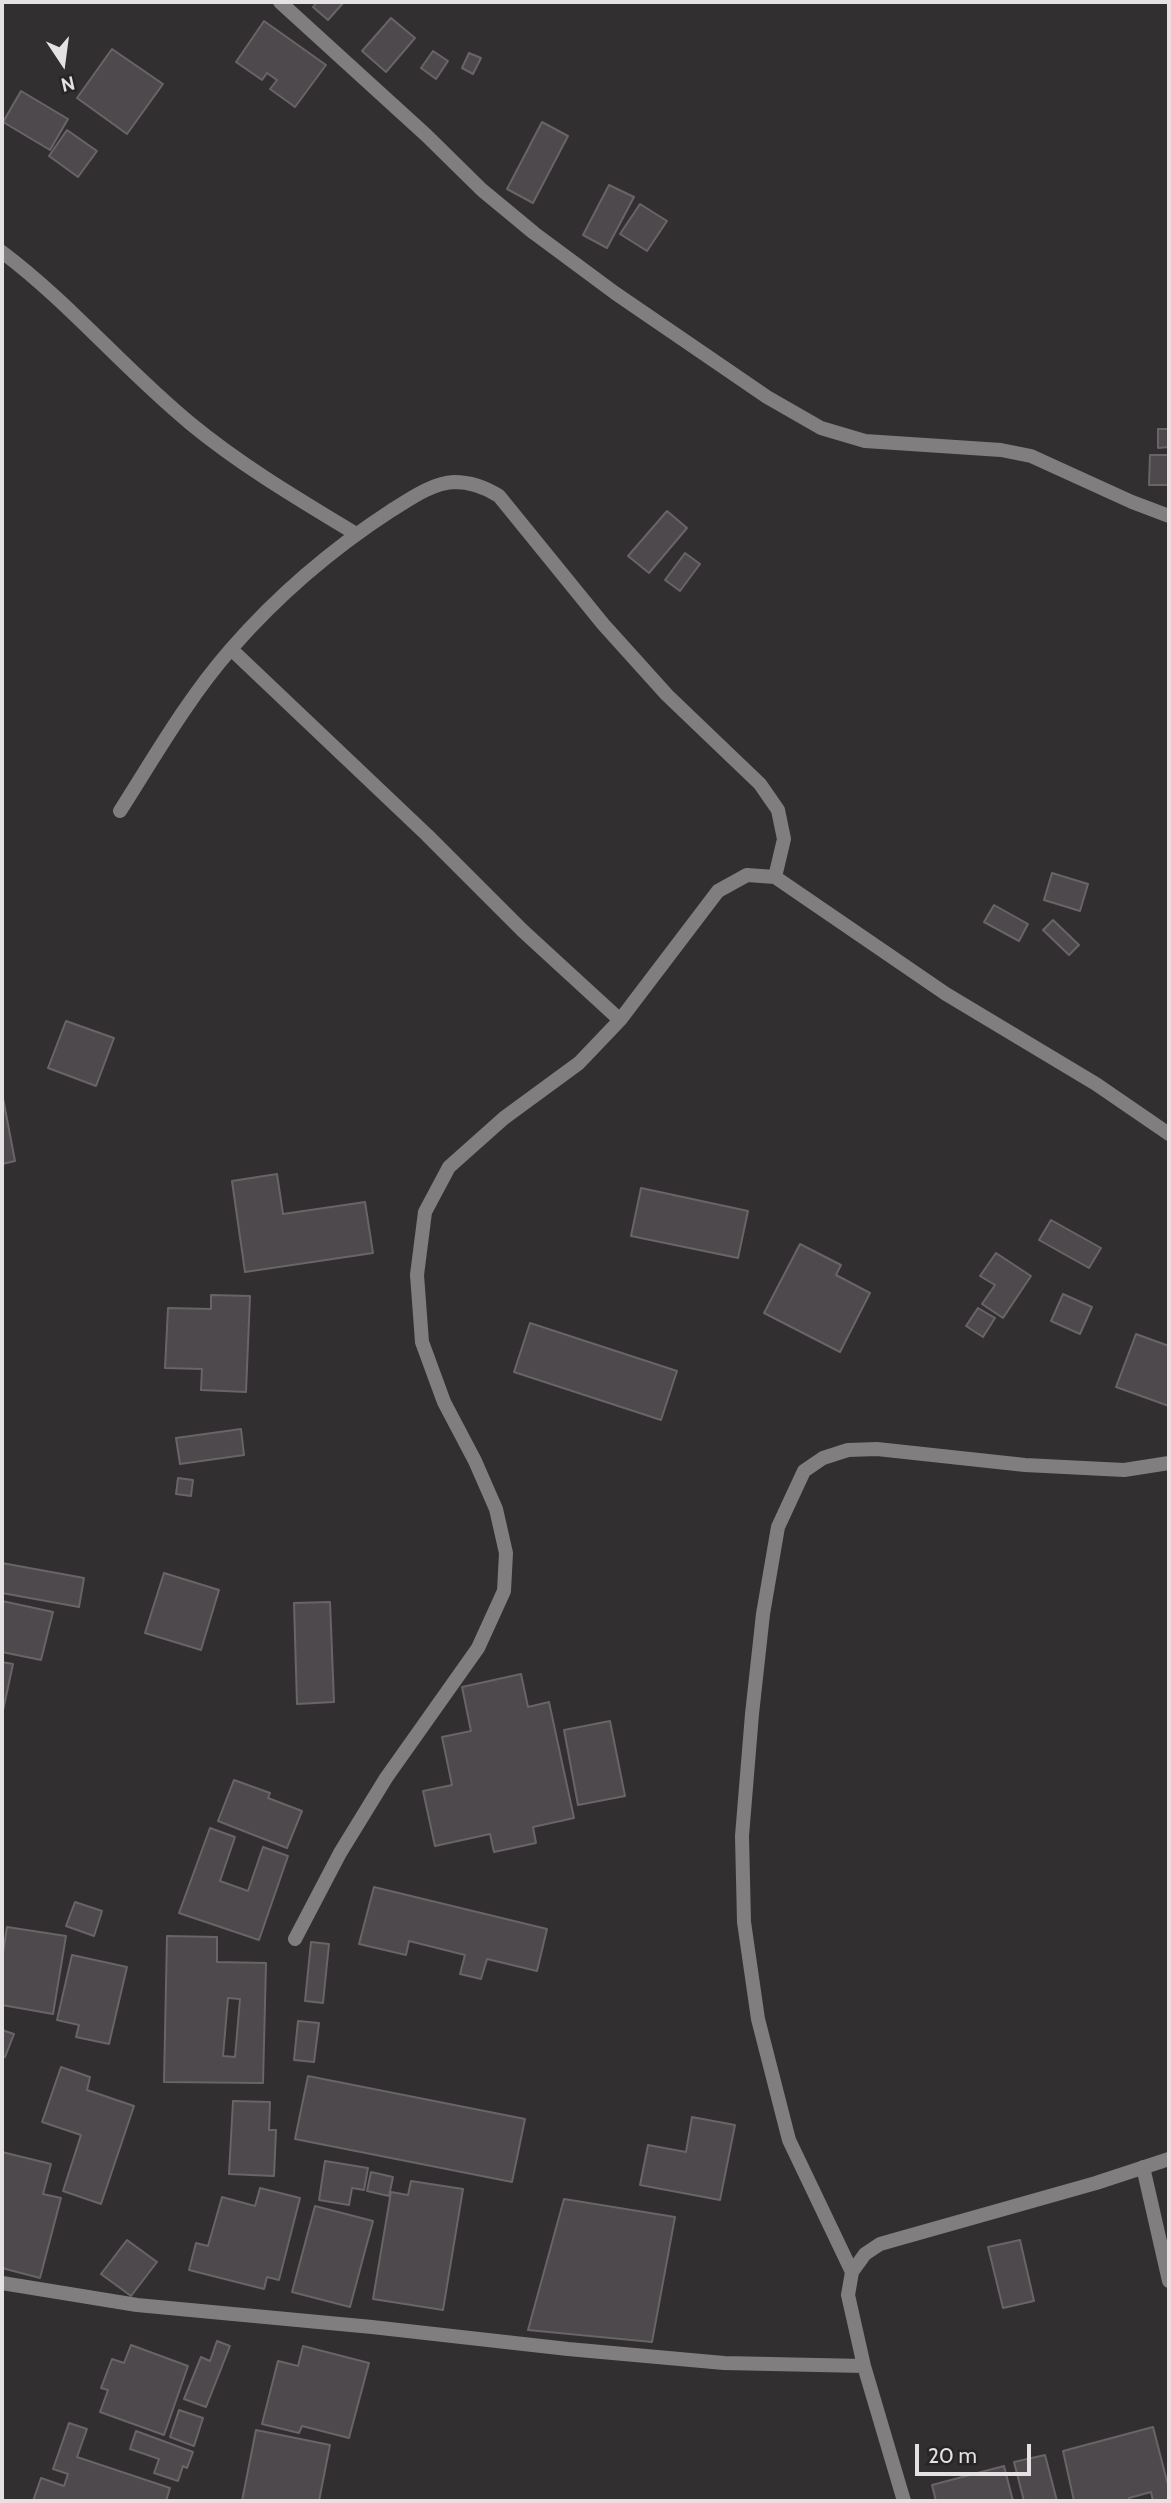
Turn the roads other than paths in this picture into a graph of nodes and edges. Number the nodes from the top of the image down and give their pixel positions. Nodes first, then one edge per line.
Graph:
1 (281, 2) edge
2 (2, 251) edge
3 (1169, 516) edge
4 (356, 534) junction
5 (231, 649) junction
6 (120, 811) dead end
7 (775, 877) junction
8 (621, 1020) junction
9 (1169, 1133) edge
10 (1169, 1463) edge
11 (295, 1939) dead end
12 (1169, 2159) edge
13 (1143, 2167) junction
14 (852, 2272) junction
15 (1169, 2281) edge
16 (2, 2283) edge
17 (864, 2365) junction
18 (904, 2501) edge

1 - 3 street
2 - 4 street
4 - 5 street
4 - 7 street
5 - 6 street
5 - 8 street
7 - 8 street
7 - 9 street
8 - 11 street
10 - 14 street
12 - 13 street
13 - 14 street
13 - 15 street
14 - 17 street
16 - 17 street
17 - 18 street

